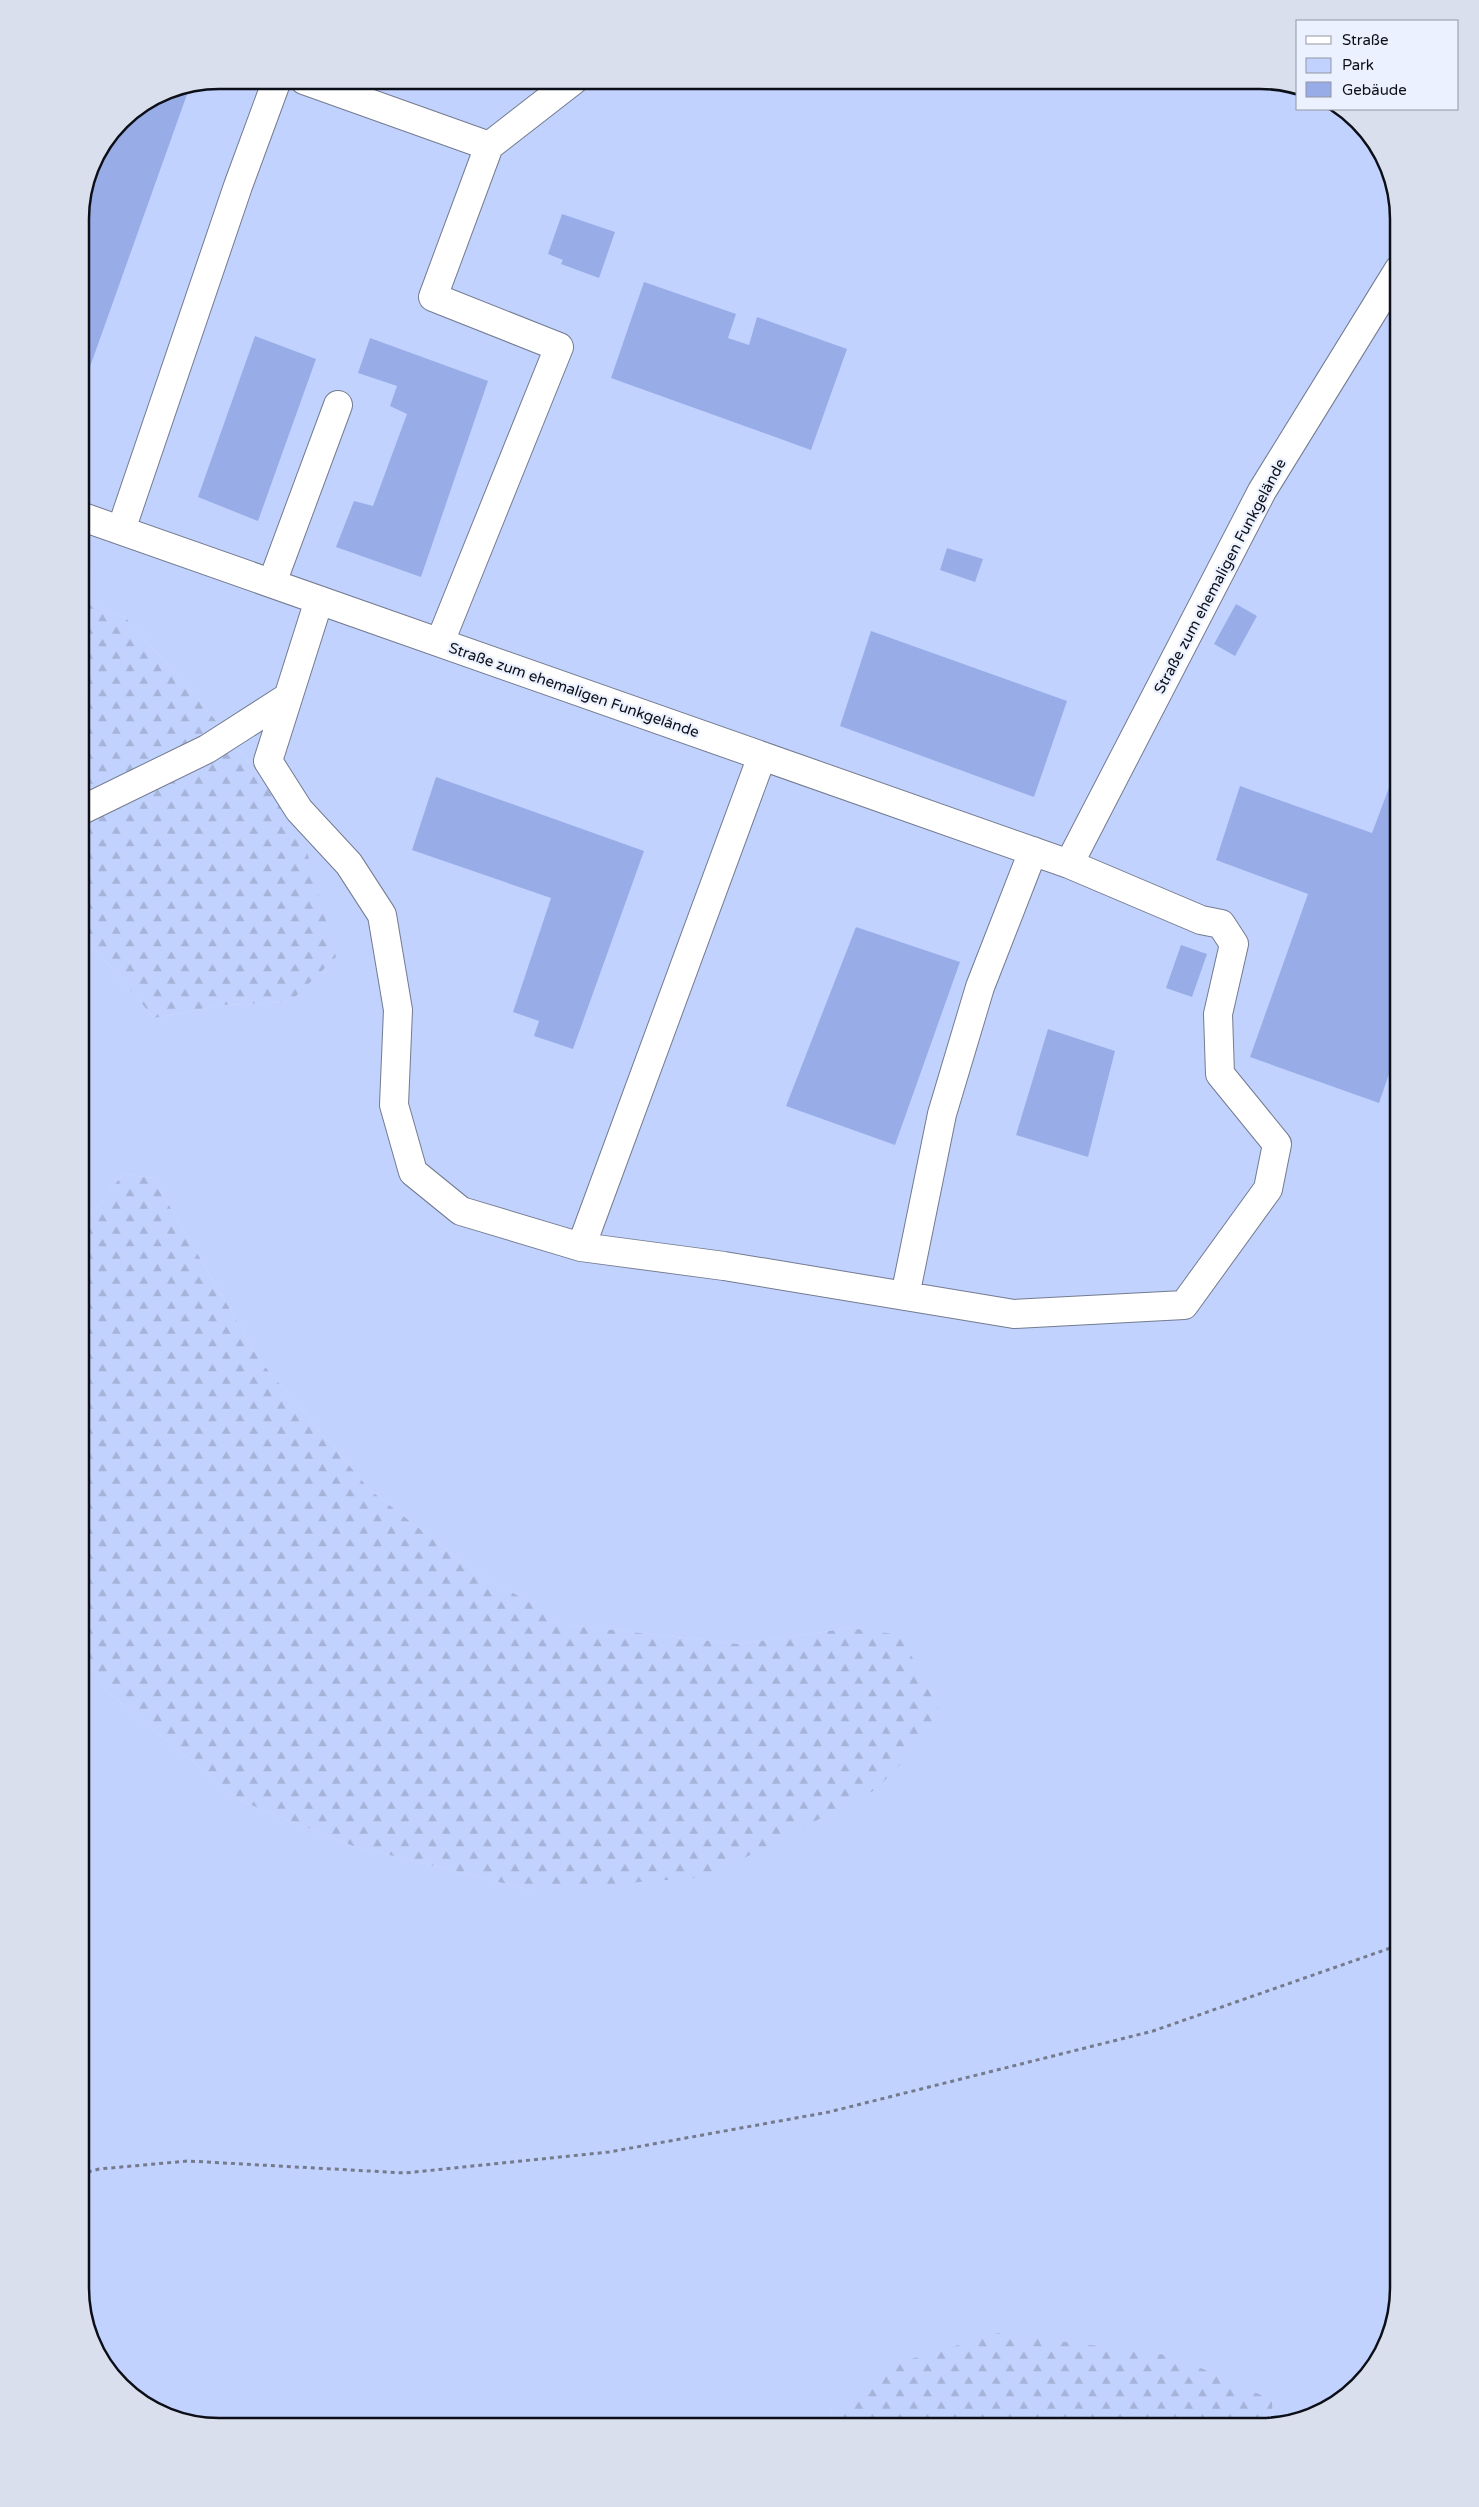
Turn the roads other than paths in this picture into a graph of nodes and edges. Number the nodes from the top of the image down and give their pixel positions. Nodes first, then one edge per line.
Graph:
1 (274, 89) edge
2 (329, 89) edge
3 (563, 89) edge
4 (490, 146) junction
5 (1390, 284) edge
6 (338, 405) dead end
7 (89, 519) edge
8 (121, 530) junction
9 (272, 584) junction
10 (319, 600) junction
11 (440, 642) junction
12 (288, 697) junction
13 (762, 756) junction
14 (89, 807) edge
15 (1033, 851) junction
16 (1069, 864) junction
17 (581, 1247) junction
18 (905, 1296) junction

1 - 8 lane
2 - 4 lane
3 - 4 lane
4 - 11 lane
5 - 16 lane, Straße zum ehemaligen Funkgelände
6 - 9 lane
7 - 8 lane, Straße zum ehemaligen Funkgelände
8 - 9 lane, Straße zum ehemaligen Funkgelände
9 - 10 lane, Straße zum ehemaligen Funkgelände
10 - 11 lane, Straße zum ehemaligen Funkgelände
10 - 12 lane
11 - 13 lane, Straße zum ehemaligen Funkgelände
12 - 14 lane
12 - 17 lane
13 - 15 lane, Straße zum ehemaligen Funkgelände
13 - 17 lane
15 - 16 lane, Straße zum ehemaligen Funkgelände
15 - 18 lane
16 - 18 lane, Straße zum ehemaligen Funkgelände
17 - 18 lane

